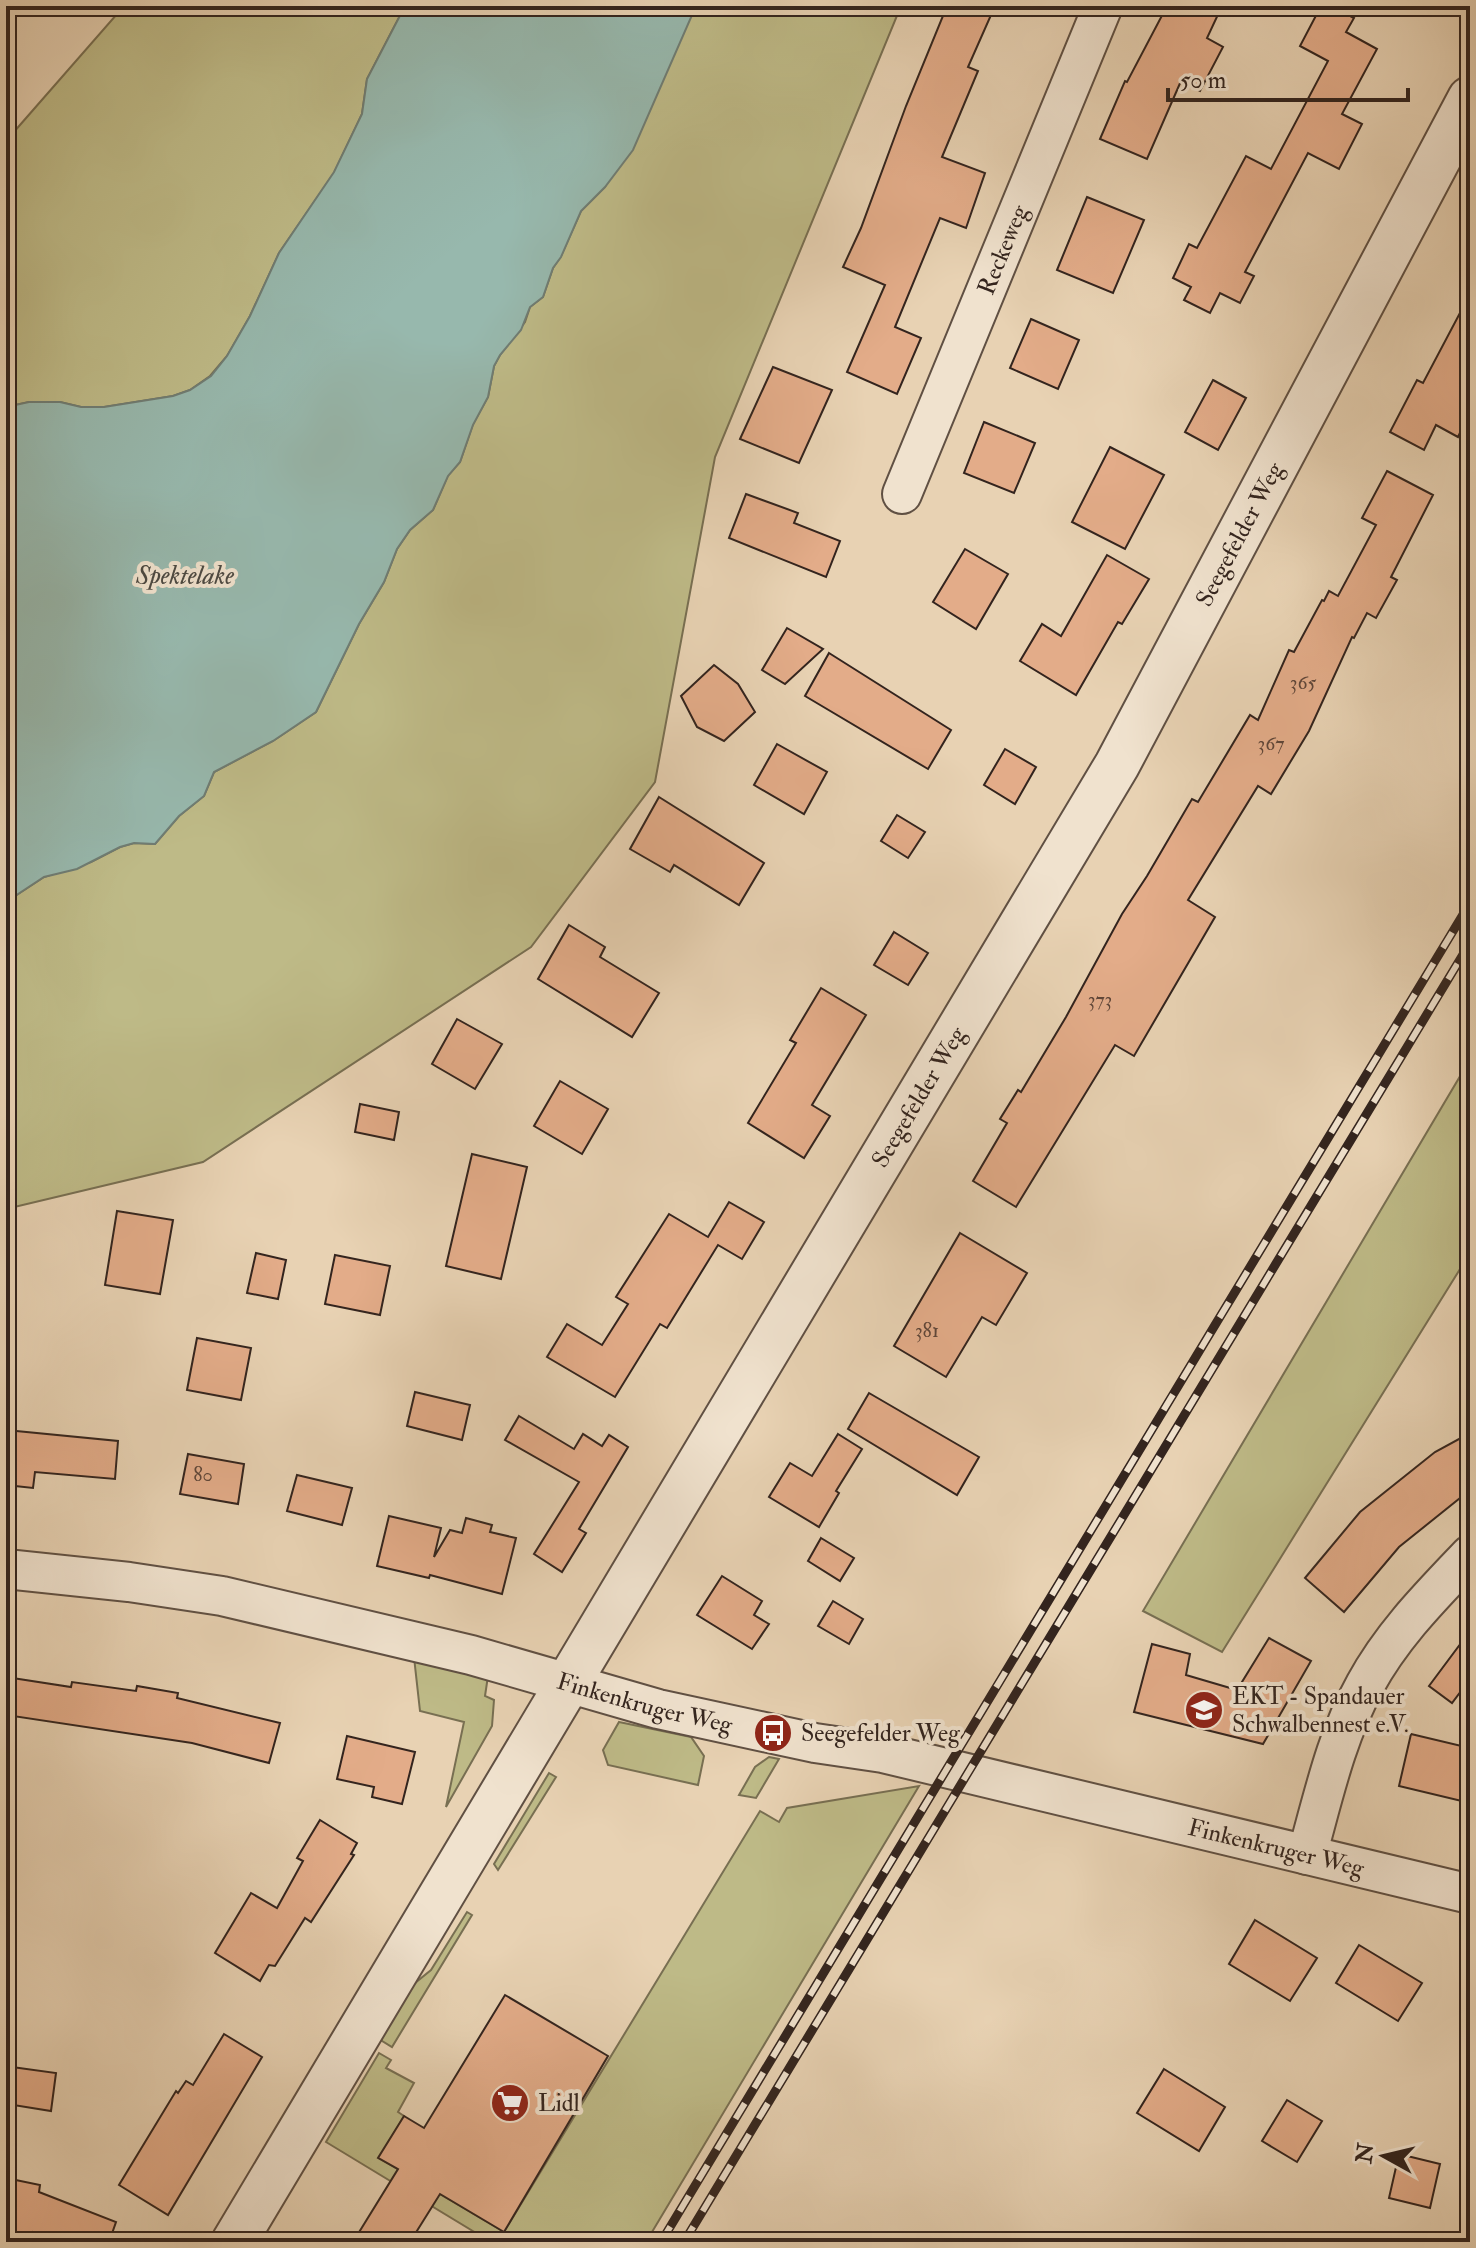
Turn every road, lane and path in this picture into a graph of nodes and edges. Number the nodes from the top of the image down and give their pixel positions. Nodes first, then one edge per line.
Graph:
1 (1103, 6) edge
2 (1470, 99) edge
3 (902, 494) dead end
4 (1470, 1555) edge
5 (6, 1569) edge
6 (569, 1683) junction
7 (1307, 1855) junction
8 (1470, 1894) edge
9 (234, 2242) edge

1 - 3 street, Reckeweg
2 - 6 street, Seegefelder Weg
4 - 7 street
5 - 6 street, Finkenkruger Weg
6 - 7 street, Finkenkruger Weg
6 - 9 street, Seegefelder Weg
7 - 8 street, Finkenkruger Weg

